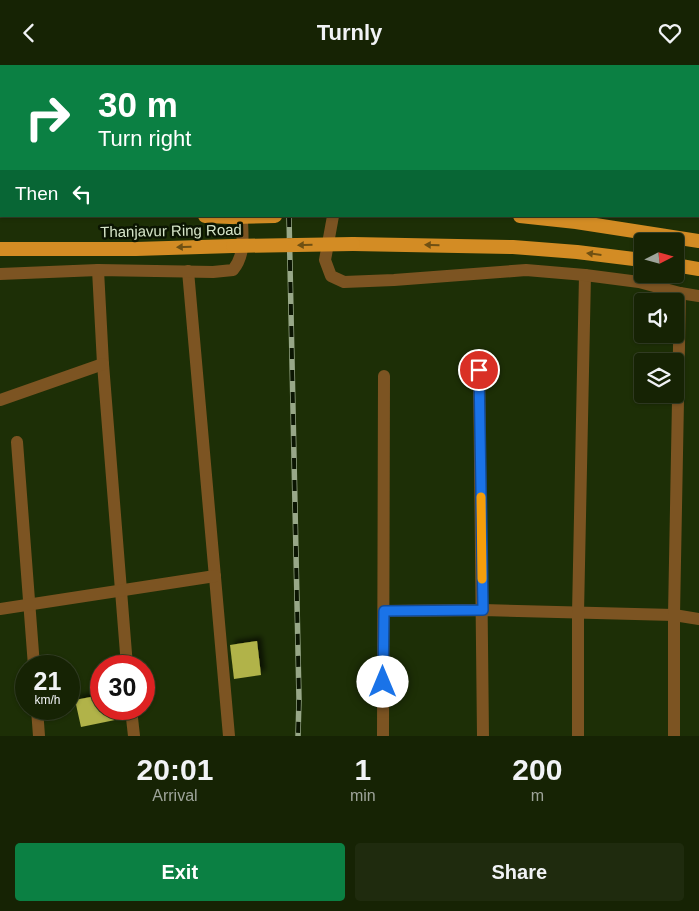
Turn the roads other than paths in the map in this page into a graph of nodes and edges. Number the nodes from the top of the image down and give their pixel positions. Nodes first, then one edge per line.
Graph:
1 (242, 217) edge
2 (334, 217) edge
3 (529, 217) edge
4 (699, 241) edge
5 (1, 249) edge
6 (634, 259) edge
7 (684, 266) edge
8 (699, 269) edge
9 (98, 270) junction
10 (188, 271) junction
11 (0, 274) edge
12 (585, 275) junction
13 (680, 293) edge
14 (684, 294) edge
15 (699, 296) edge
16 (679, 343) edge
17 (103, 364) junction
18 (479, 370) dead end
19 (384, 376) dead end
20 (0, 400) edge
21 (17, 442) dead end
22 (215, 576) junction
23 (121, 590) junction
24 (30, 605) junction
25 (0, 609) edge
26 (483, 610) junction
27 (384, 611) junction
28 (578, 613) junction
29 (674, 615) junction
30 (699, 619) edge
31 (33, 655) edge
32 (126, 655) edge
33 (37, 720) edge
34 (133, 720) edge
35 (38, 736) edge
36 (134, 736) edge
37 (229, 736) edge
38 (383, 736) edge
39 (483, 736) edge
40 (578, 736) edge
41 (674, 736) edge

1 - 10 street
2 - 12 street
3 - 4 highway
6 -> 5 highway, Thanjavur Ring Road, bridge
7 - 8 highway
9 - 10 street
9 - 11 street
9 - 17 street
10 - 22 street
12 - 13 street
12 - 28 street
14 - 15 street
16 - 29 street
17 - 20 street
17 - 23 street
18 - 26 street
19 - 27 street
21 - 24 street
22 - 23 street
22 - 37 street
23 - 24 street
23 - 32 street
24 - 25 street
24 - 31 street
26 - 27 street
26 - 28 street
26 - 39 street
27 - 38 street
28 - 29 street
28 - 40 street
29 - 30 street
29 - 41 street
33 - 35 street
34 - 36 street

